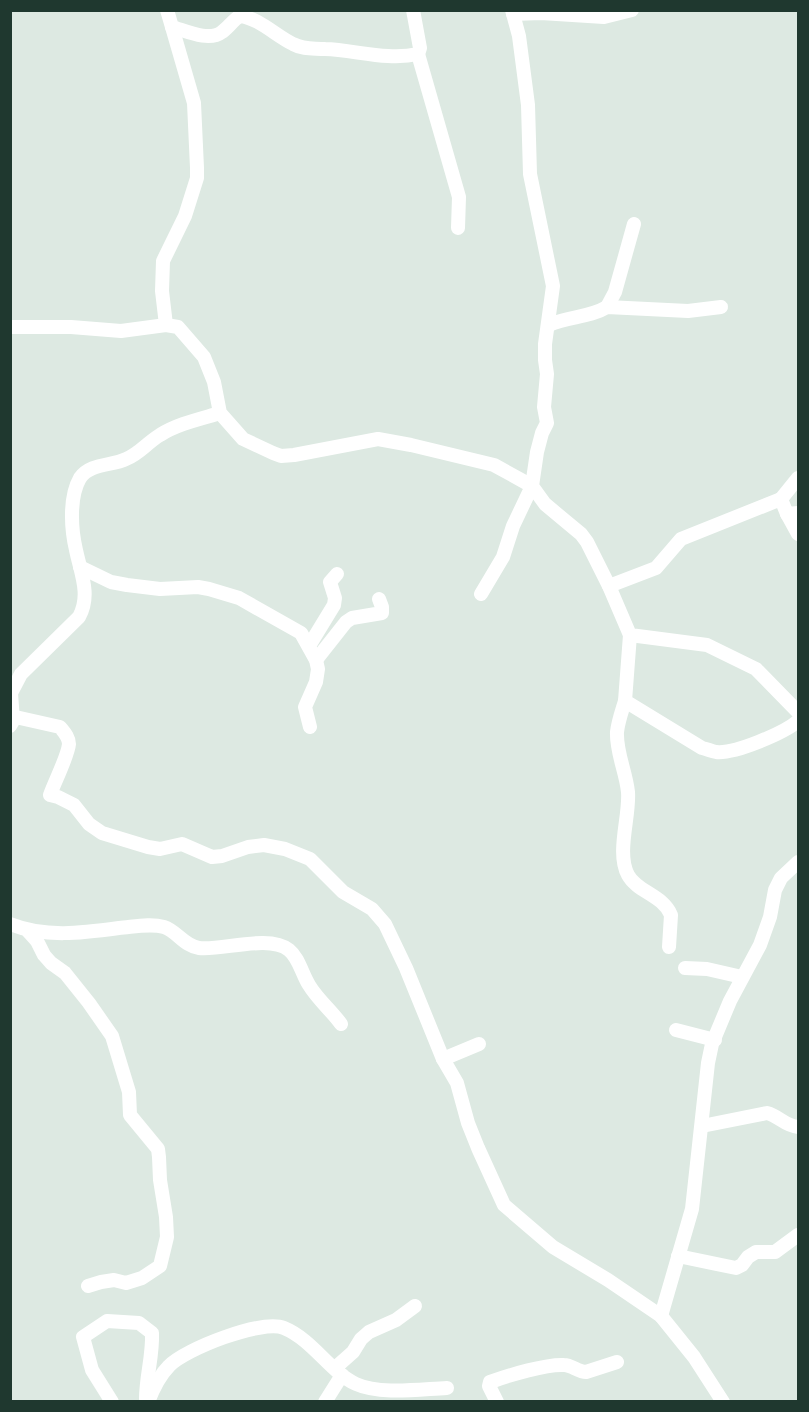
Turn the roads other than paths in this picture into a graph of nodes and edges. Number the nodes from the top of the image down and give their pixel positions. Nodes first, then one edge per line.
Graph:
1 (167, 10) edge
2 (413, 10) edge
3 (632, 10) edge
4 (513, 12) edge
5 (172, 27) junction
6 (418, 54) junction
7 (634, 224) dead end
8 (458, 228) dead end
9 (607, 307) junction
10 (721, 307) dead end
11 (166, 325) junction
12 (549, 326) junction
13 (10, 327) edge
14 (220, 413) junction
15 (798, 478) edge
16 (532, 486) junction
17 (781, 499) junction
18 (793, 514) edge
19 (798, 534) edge
20 (80, 567) junction
21 (338, 574) dead end
22 (609, 586) junction
23 (481, 594) dead end
24 (379, 599) dead end
25 (630, 635) junction
26 (309, 646) junction
27 (316, 660) junction
28 (11, 699) edge
29 (625, 701) junction
30 (798, 712) edge
31 (11, 716) edge
32 (798, 721) edge
33 (10, 726) edge
34 (310, 727) dead end
35 (798, 862) edge
36 (10, 924) edge
37 (28, 931) junction
38 (669, 947) dead end
39 (685, 968) dead end
40 (742, 976) junction
41 (341, 1024) dead end
42 (676, 1030) dead end
43 (715, 1040) junction
44 (479, 1044) dead end
45 (443, 1059) junction
46 (702, 1126) junction
47 (798, 1127) edge
48 (798, 1236) edge
49 (678, 1256) junction
50 (88, 1286) dead end
51 (415, 1306) dead end
52 (661, 1316) junction
53 (617, 1362) dead end
54 (338, 1372) junction
55 (447, 1388) dead end
56 (112, 1401) edge
57 (147, 1401) edge
58 (326, 1401) edge
59 (497, 1401) edge
60 (723, 1401) edge

1 - 5 street
2 - 6 street
3 - 4 street
4 - 12 street
5 - 6 street
5 - 11 street
6 - 8 street
7 - 9 street
9 - 10 street
9 - 12 street
11 - 13 street
11 - 14 street
12 - 16 street
14 - 16 street
14 - 20 street
15 - 17 street
16 - 22 street
16 - 23 street
17 - 18 street
17 - 22 street
18 - 19 street
20 - 26 street
20 - 28 street
21 - 26 street
22 - 25 street
24 - 27 street
25 - 29 street
25 - 30 street
26 - 27 street
27 - 34 street
28 - 31 street
29 - 32 street
29 - 38 street
31 - 33 street
31 - 45 street
35 - 40 street
36 - 37 street
37 - 41 street
37 - 50 street
39 - 40 street
40 - 43 street
42 - 43 street
43 - 46 street
44 - 45 street
45 - 52 street
46 - 47 street
46 - 49 street
48 - 49 street
49 - 52 street
51 - 54 street
52 - 60 street
53 - 59 street
54 - 55 street
54 - 57 street
54 - 58 street
56 - 57 street

